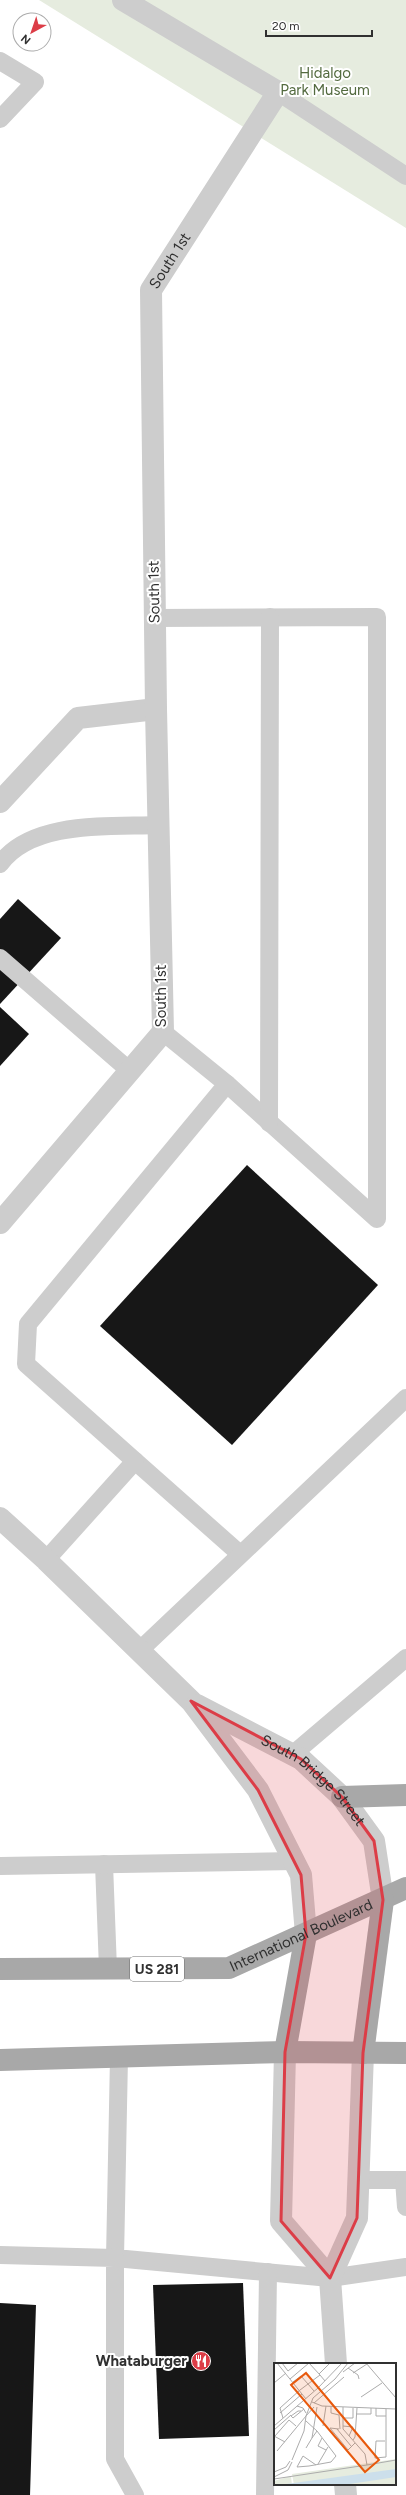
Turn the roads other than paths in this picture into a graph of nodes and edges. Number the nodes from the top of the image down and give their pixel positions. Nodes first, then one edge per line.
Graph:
1 (123, 0) edge
2 (0, 61) edge
3 (278, 92) junction
4 (0, 119) edge
5 (406, 176) edge
6 (270, 617) junction
7 (155, 618) junction
8 (156, 709) junction
9 (0, 802) edge
10 (158, 824) junction
11 (0, 864) edge
12 (0, 958) edge
13 (163, 1032) junction
14 (130, 1071) junction
15 (226, 1084) junction
16 (270, 1123) junction
17 (1, 1218) edge
18 (406, 1398) edge
19 (135, 1461) junction
20 (0, 1518) edge
21 (240, 1554) junction
22 (46, 1560) junction
23 (140, 1650) junction
24 (406, 1658) edge
25 (191, 1701) junction
26 (292, 1754) junction
27 (406, 1795) edge
28 (342, 1797) junction
29 (294, 1861) junction
30 (104, 1864) junction
31 (0, 1866) edge
32 (406, 1888) edge
33 (383, 1900) junction
34 (306, 1934) junction
35 (108, 1969) junction
36 (0, 1970) edge
37 (285, 2052) junction
38 (363, 2053) junction
39 (406, 2053) edge
40 (119, 2057) junction
41 (0, 2060) edge
42 (359, 2180) junction
43 (405, 2180) edge
44 (406, 2207) edge
45 (0, 2255) edge
46 (115, 2258) junction
47 (406, 2267) edge
48 (268, 2272) junction
49 (330, 2278) junction
50 (336, 2363) edge
51 (345, 2485) edge
52 (135, 2495) edge
53 (265, 2495) edge
54 (346, 2495) edge

1 - 3 street
2 - 4 lane
3 - 5 lane
3 - 7 street, South 1st
6 - 7 lane
6 - 16 lane
6 - 16 lane
7 - 8 street, South 1st
8 - 9 street
8 - 10 street, South 1st
10 - 11 lane
10 - 13 street, South 1st
12 - 14 lane
13 - 14 street, South 1st
13 - 15 lane
14 - 17 street, South 1st
15 - 16 lane
15 - 19 lane
18 - 21 lane
19 - 21 lane
19 - 22 lane
20 - 22 street, South Bridge Street
21 - 23 lane
22 - 23 street, South Bridge Street
23 - 25 street, South Bridge Street
24 - 26 lane
25 - 26 street, South Bridge Street
25 - 29 street, South Bridge Street
26 - 28 street, South Bridge Street
27 - 28 main road
28 - 33 street, South Bridge Street
29 - 30 lane
29 - 34 street, South Bridge Street
30 - 31 lane
30 - 35 lane
32 - 33 main road, International Boulevard
33 - 34 main road, International Boulevard
33 - 38 main road
34 - 35 main road, International Boulevard / US 281
34 - 37 main road
35 - 36 main road, International Boulevard / US 281
37 - 38 main road
37 - 40 main road
37 - 49 street
38 - 39 main road
38 - 42 street
40 - 41 main road
40 - 46 lane
42 - 43 lane
42 - 49 street
43 - 44 lane
45 - 46 lane
46 - 48 lane
46 - 52 lane
47 - 49 lane
48 - 49 lane
48 - 53 lane
49 - 50 street
51 - 54 street

